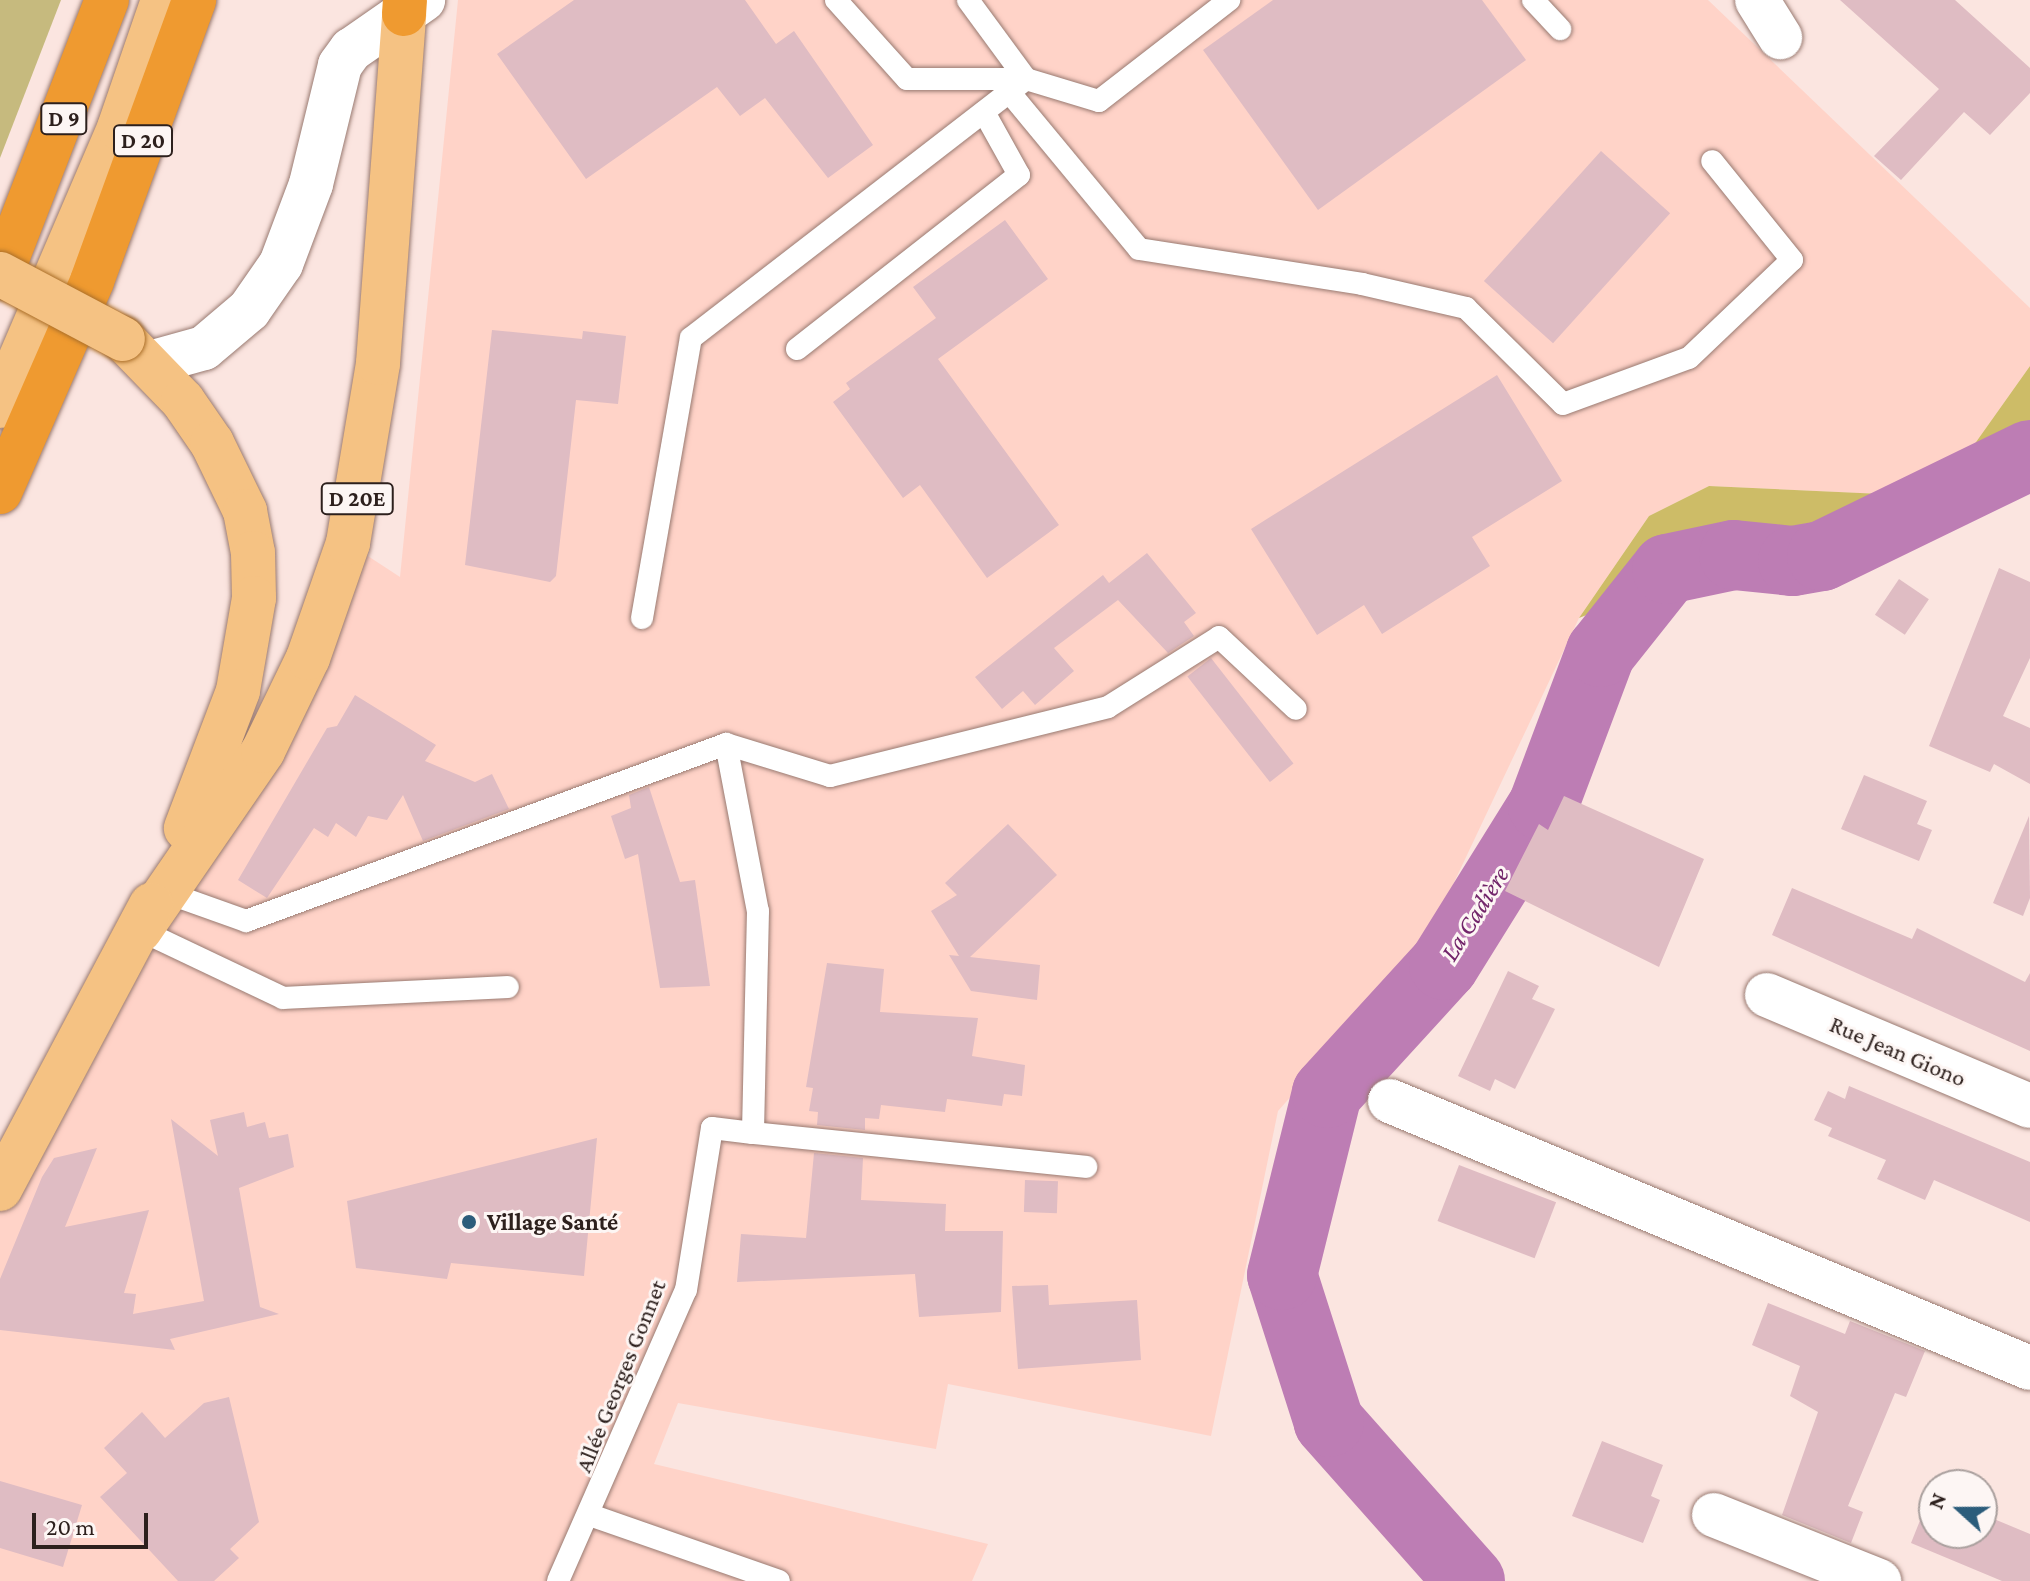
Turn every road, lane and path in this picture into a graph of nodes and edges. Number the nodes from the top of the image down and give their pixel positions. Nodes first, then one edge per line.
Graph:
1 (107, 0) edge
2 (163, 0) edge
3 (194, 0) edge
4 (836, 0) edge
5 (968, 0) edge
6 (1229, 0) edge
7 (1533, 0) edge
8 (1757, 0) edge
9 (411, 5) edge
10 (1560, 29) dead end
11 (1780, 37) dead end
12 (1018, 86) junction
13 (984, 112) junction
14 (1712, 161) dead end
15 (0, 276) edge
16 (797, 349) dead end
17 (137, 351) junction
18 (0, 406) edge
19 (0, 492) edge
20 (642, 618) dead end
21 (1296, 709) dead end
22 (726, 744) junction
23 (165, 892) junction
24 (140, 930) junction
25 (508, 987) dead end
26 (1767, 995) dead end
27 (1390, 1101) dead end
28 (2030, 1106) edge
29 (753, 1133) junction
30 (1086, 1167) dead end
31 (0, 1189) edge
32 (2030, 1368) edge
33 (590, 1515) junction
34 (1714, 1515) dead end
35 (558, 1581) edge
36 (779, 1581) edge
37 (1879, 1581) edge

1 - 15 highway, D 9
2 - 18 main road, D 9
3 - 19 highway, D 20
4 - 12 lane
5 - 12 lane
6 - 12 lane
7 - 10 lane
8 - 11 street
9 - 17 street, D 20E
9 - 23 main road, D 20E
12 - 13 lane
12 - 14 lane
13 - 16 lane
13 - 20 lane
15 - 17 main road, D 20E, bridge
17 - 24 main road, D 20E
21 - 22 lane
22 - 23 lane
22 - 29 lane
23 - 24 main road, D 20E
24 - 25 lane
24 - 31 main road, D 20E
26 - 28 street, Rue Jean Giono
27 - 32 street
29 - 30 lane
29 - 33 lane, Allée Georges Gonnet
33 - 35 lane, Allée Georges Gonnet
33 - 36 lane
34 - 37 street

